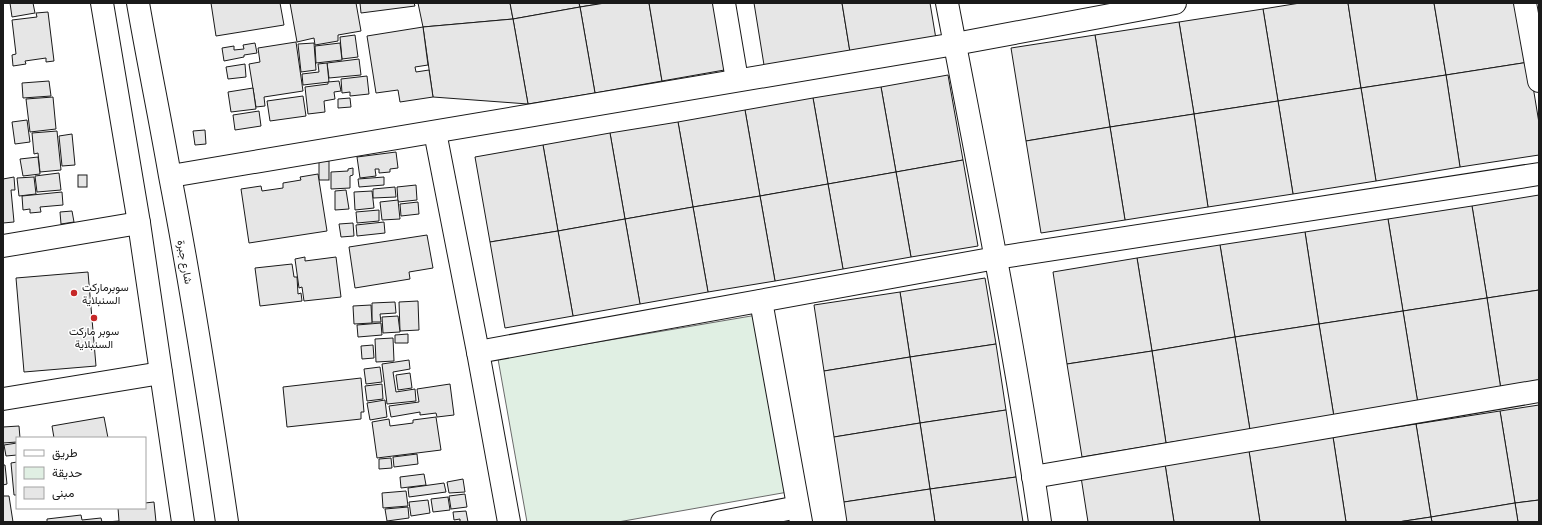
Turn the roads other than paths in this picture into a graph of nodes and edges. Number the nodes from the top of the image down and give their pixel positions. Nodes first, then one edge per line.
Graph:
1 (102, 3) edge
2 (138, 3) edge
3 (724, 3) edge
4 (947, 3) edge
5 (1175, 3) edge
6 (1525, 3) edge
7 (955, 44) junction
8 (737, 80) junction
9 (1539, 81) edge
10 (435, 132) junction
11 (1539, 174) edge
12 (171, 176) junction
13 (139, 223) junction
14 (3, 246) edge
15 (996, 258) junction
16 (761, 301) junction
17 (478, 352) junction
18 (161, 373) junction
19 (1539, 391) edge
20 (3, 400) edge
21 (1034, 476) junction
22 (799, 514) edge
23 (183, 522) edge
24 (227, 522) edge
25 (509, 522) edge
26 (722, 522) edge
27 (1040, 522) edge

1 - 13 street
2 - 12 street, شارع جبرة
3 - 8 street
4 - 7 street
5 - 7 street
6 - 9 street
7 - 8 street
7 - 15 street
8 - 10 street
10 - 12 street
10 - 17 street
11 - 15 street
12 - 24 street, شارع جبرة
13 - 14 street
13 - 18 street
15 - 16 street
15 - 21 street
16 - 17 street
16 - 22 street
17 - 25 street
18 - 20 street
18 - 23 street
19 - 21 street
21 - 27 street
22 - 26 street

